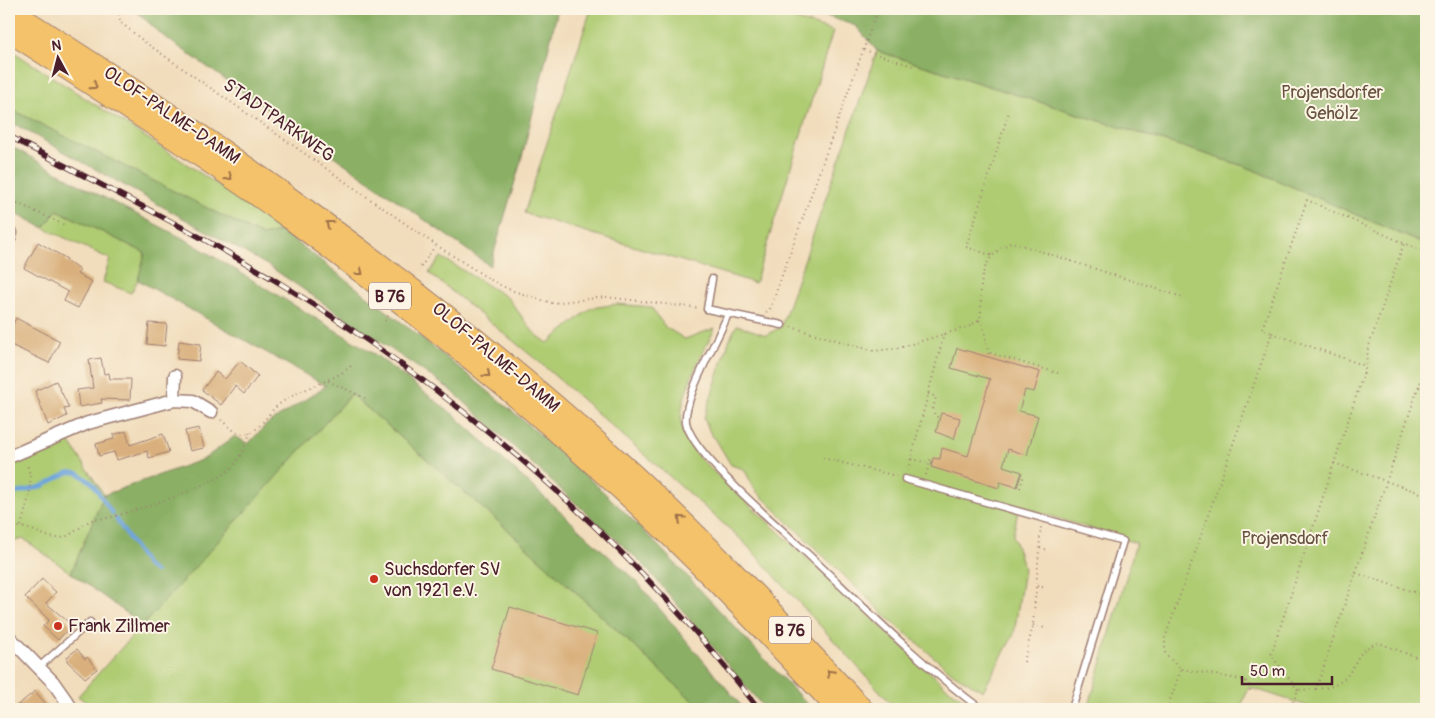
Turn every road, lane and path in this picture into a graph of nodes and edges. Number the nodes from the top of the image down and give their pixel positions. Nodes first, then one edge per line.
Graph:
1 (9, 9) edge
2 (118, 9) edge
3 (878, 9) edge
4 (9, 32) edge
5 (864, 50) junction
6 (913, 66) dead end
7 (1009, 112) dead end
8 (9, 199) edge
9 (17, 203) junction
10 (66, 226) dead end
11 (10, 236) edge
12 (1404, 243) junction
13 (436, 245) junction
14 (1426, 253) edge
15 (991, 255) junction
16 (421, 267) dead end
17 (712, 279) dead end
18 (1182, 297) dead end
19 (707, 309) junction
20 (390, 312) dead end
21 (728, 314) junction
22 (755, 319) junction
23 (979, 320) junction
24 (385, 321) dead end
25 (782, 325) joint
26 (1272, 333) junction
27 (944, 334) junction
28 (990, 353) junction
29 (989, 358) dead end
30 (352, 365) dead end
31 (1426, 365) edge
32 (1366, 366) junction
33 (1061, 374) dead end
34 (175, 376) dead end
35 (328, 381) junction
36 (1419, 387) junction
37 (1426, 390) edge
38 (928, 394) junction
39 (364, 398) dead end
40 (174, 400) junction
41 (211, 412) joint
42 (940, 418) dead end
43 (250, 432) junction
44 (15, 455) edge
45 (823, 458) dead end
46 (911, 458) junction
47 (931, 458) dead end
48 (1334, 463) junction
49 (929, 464) junction
50 (1024, 475) dead end
51 (905, 479) junction
52 (1386, 482) junction
53 (924, 485) junction
54 (1020, 488) dead end
55 (1426, 495) edge
56 (1042, 518) junction
57 (20, 527) junction
58 (9, 530) edge
59 (1040, 548) junction
60 (1049, 550) dead end
61 (1356, 573) junction
62 (1037, 586) junction
63 (1046, 588) dead end
64 (1426, 596) edge
65 (90, 622) dead end
66 (1033, 625) junction
67 (1045, 628) dead end
68 (9, 637) edge
69 (1426, 661) edge
70 (1024, 662) dead end
71 (39, 667) junction
72 (1181, 669) junction
73 (1316, 689) junction
74 (1298, 690) junction
75 (1251, 694) dead end
76 (1291, 708) dead end
77 (72, 709) edge
78 (837, 709) edge
79 (863, 709) edge
80 (981, 709) edge
81 (1072, 709) edge
82 (1167, 709) edge

79 -> 1 highway, OLOF-PALME-DAMM / B 76
2 - 13 path, STADTPARKWEG
3 - 5 path
4 -> 78 highway, OLOF-PALME-DAMM / B 76
5 - 6 path
5 - 22 path
7 - 15 path
8 - 9 path
9 - 10 path
9 - 11 path
12 - 14 path
12 - 26 path
12 - 32 path
13 - 16 path
13 - 19 path, STADTPARKWEG
15 - 18 path
15 - 23 path
17 - 19 lane
19 - 21 lane
20 - 24 path
21 - 22 lane
21 - 80 lane
22 - 25 lane
23 - 27 path
23 - 28 path
25 - 27 path
26 - 32 path
26 - 72 path
27 - 38 path
28 - 29 path
28 - 33 path
30 - 35 path
31 - 36 path
32 - 48 path
34 - 40 street
35 - 39 path
35 - 43 path
36 - 37 path
36 - 52 path
38 - 42 path
38 - 46 path
40 - 41 street
40 - 44 street
41 - 43 path
43 - 57 path
44 - 57 path
45 - 51 path
46 - 49 path
46 - 51 path
47 - 49 path
48 - 52 path
48 - 74 path
49 - 53 path
50 - 54 path
51 - 53 lane
52 - 55 path
52 - 61 path
53 - 56 lane
56 - 59 path
56 - 81 lane
57 - 58 path
59 - 60 path
59 - 62 path
61 - 64 path
61 - 73 path
62 - 63 path
62 - 66 path
65 - 71 lane
66 - 67 path
66 - 70 path
68 - 71 street
69 - 73 path
71 - 77 street
72 - 75 path
72 - 82 path
73 - 74 path
74 - 76 path

